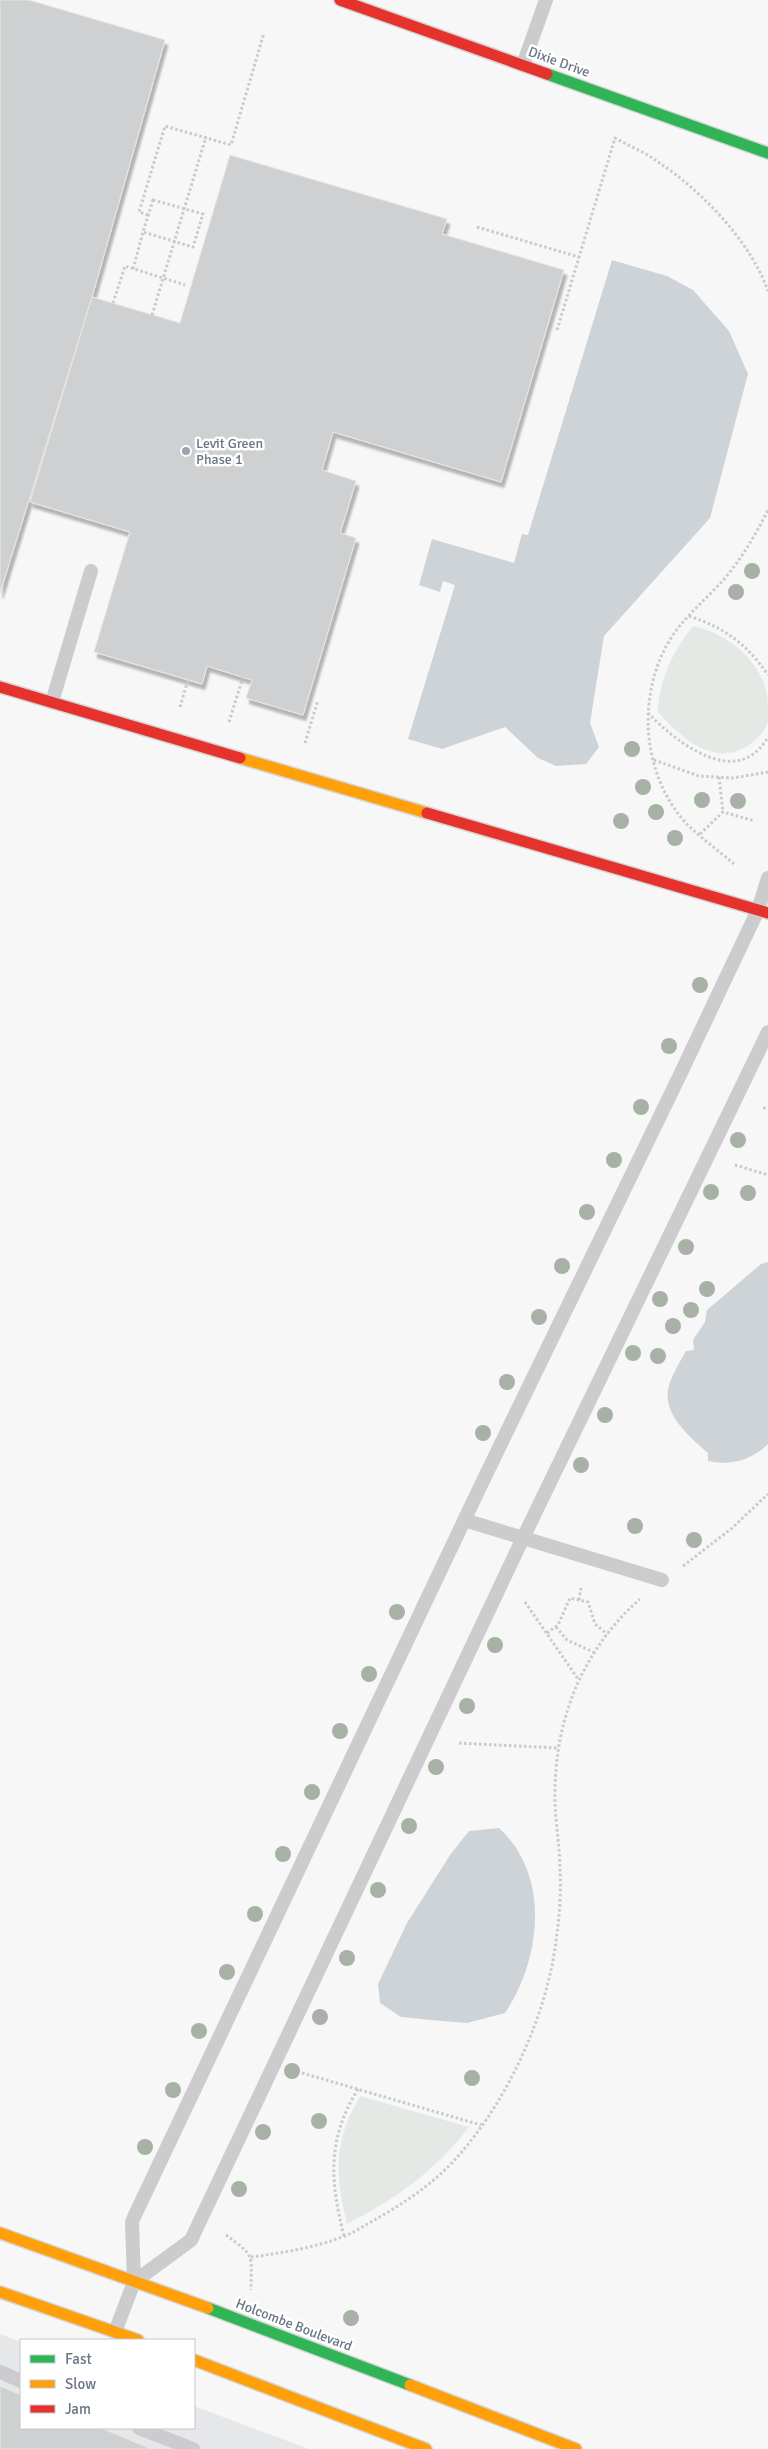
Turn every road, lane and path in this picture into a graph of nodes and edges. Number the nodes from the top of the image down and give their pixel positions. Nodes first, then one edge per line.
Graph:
1 (340, 0) edge
2 (546, 0) edge
3 (264, 33) dead end
4 (523, 65) junction
5 (206, 138) junction
6 (768, 153) edge
7 (184, 209) junction
8 (148, 215) junction
9 (477, 227) dead end
10 (143, 232) junction
11 (175, 241) junction
12 (579, 257) junction
13 (133, 269) junction
14 (164, 278) junction
15 (185, 285) dead end
16 (768, 287) edge
17 (113, 303) dead end
18 (152, 314) dead end
19 (557, 330) dead end
20 (768, 510) edge
21 (90, 571) dead end
22 (689, 616) junction
23 (768, 675) edge
24 (243, 677) dead end
25 (188, 680) dead end
26 (0, 687) edge
27 (318, 700) dead end
28 (52, 702) junction
29 (180, 707) dead end
30 (648, 712) junction
31 (229, 722) dead end
32 (768, 737) edge
33 (305, 744) dead end
34 (654, 759) junction
35 (768, 772) edge
36 (719, 777) junction
37 (723, 812) junction
38 (755, 821) dead end
39 (700, 834) junction
40 (734, 864) dead end
41 (768, 878) edge
42 (763, 912) edge
43 (768, 1032) edge
44 (763, 1108) dead end
45 (768, 1108) edge
46 (735, 1165) dead end
47 (768, 1175) edge
48 (768, 1494) edge
49 (464, 1520) junction
50 (523, 1538) junction
51 (662, 1580) junction
52 (581, 1588) dead end
53 (579, 1600) junction
54 (525, 1602) dead end
55 (556, 1627) junction
56 (547, 1633) junction
57 (606, 1634) junction
58 (593, 1652) junction
59 (578, 1679) junction
60 (458, 1744) dead end
61 (557, 1748) junction
62 (302, 2073) dead end
63 (358, 2089) junction
64 (481, 2126) junction
65 (0, 2233) edge
66 (226, 2235) dead end
67 (344, 2236) junction
68 (251, 2257) junction
69 (134, 2282) junction
70 (0, 2292) edge
71 (251, 2292) dead end
72 (115, 2332) junction
73 (135, 2339) edge
74 (195, 2360) edge
75 (0, 2372) edge
76 (20, 2381) edge
77 (142, 2429) edge
78 (192, 2449) edge
79 (426, 2449) edge
80 (576, 2449) edge

1 - 4 street, Dixie Drive
2 - 4 lane
3 - 5 path
4 - 6 street, Dixie Drive
5 - 7 path
5 - 8 path
7 - 8 path
7 - 11 path
7 - 11 path
8 - 10 path
9 - 12 path
10 - 11 path
10 - 13 path
11 - 14 path
12 - 16 path
12 - 19 path
13 - 14 path
13 - 17 path
14 - 15 path
14 - 18 path
20 - 22 path
21 - 28 lane
22 - 23 path
22 - 30 path
24 - 31 path
25 - 29 path
26 - 28 street
27 - 33 path
28 - 42 street
30 - 32 path
30 - 34 path
34 - 36 path
34 - 39 path
35 - 36 path
36 - 37 path
37 - 38 path
37 - 39 path
39 - 40 path
41 - 42 lane
42 - 49 lane
43 - 50 lane
44 - 45 path
46 - 47 path
48 - 51 path
49 - 50 lane
49 - 69 lane
50 - 51 lane
50 - 69 lane
51 - 57 path
52 - 53 path
53 - 55 path
53 - 57 path
54 - 56 path
55 - 56 path
55 - 58 path
56 - 59 path
57 - 58 path
58 - 59 path
59 - 61 path
60 - 61 path
61 - 64 path
62 - 63 path
63 - 64 path
63 - 67 path
64 - 67 path
65 - 69 street, Holcombe Boulevard
66 - 68 path
67 - 68 path
68 - 71 path
69 - 72 lane
69 - 80 street, Holcombe Boulevard
70 - 72 street
72 - 73 street
74 - 79 street
75 - 76 lane
77 - 78 lane

